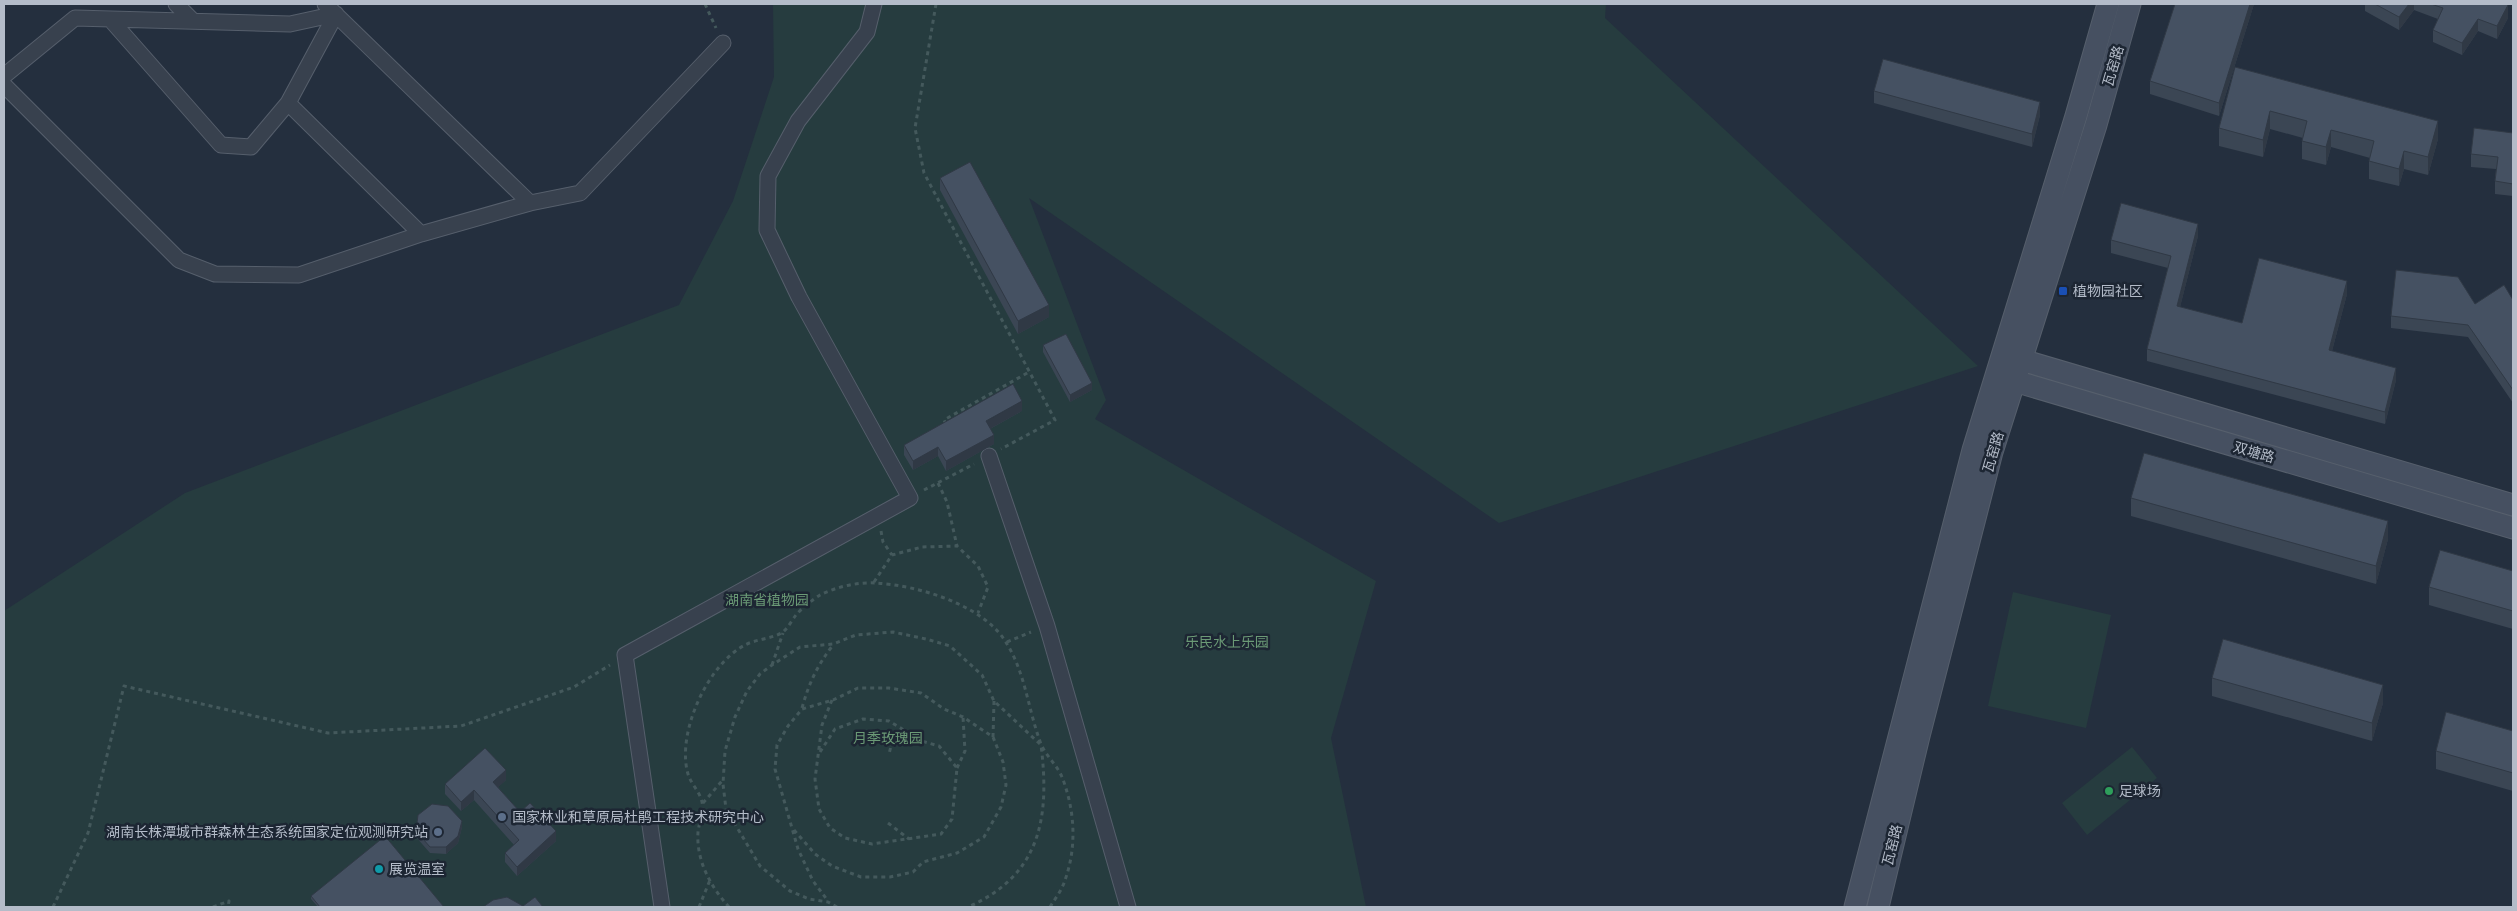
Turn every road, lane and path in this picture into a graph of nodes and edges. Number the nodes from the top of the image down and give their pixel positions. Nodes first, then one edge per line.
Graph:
1 (176, 4) edge
2 (325, 4) edge
3 (705, 4) edge
4 (874, 4) edge
5 (936, 4) edge
6 (2108, 4) edge
7 (2130, 4) edge
8 (336, 14) junction
9 (110, 19) junction
10 (193, 21) junction
11 (723, 43) joint
12 (4, 76) edge
13 (4, 85) edge
14 (288, 103) junction
15 (530, 203) junction
16 (421, 234) junction
17 (2012, 357) junction
18 (1029, 372) junction
19 (2005, 379) junction
20 (948, 428) edge
21 (989, 456) junction
22 (966, 458) edge
23 (970, 465) junction
24 (938, 483) junction
25 (910, 498) junction
26 (2513, 505) edge
27 (879, 515) junction
28 (2513, 528) edge
29 (957, 546) junction
30 (892, 555) junction
31 (873, 582) junction
32 (978, 614) junction
33 (1046, 626) junction
34 (783, 632) junction
35 (1006, 642) junction
36 (833, 644) junction
37 (625, 655) junction
38 (772, 665) junction
39 (833, 700) junction
40 (994, 701) junction
41 (802, 709) junction
42 (963, 717) junction
43 (993, 737) junction
44 (922, 742) junction
45 (1041, 745) junction
46 (819, 752) junction
47 (889, 754) dead end
48 (957, 768) junction
49 (723, 780) junction
50 (703, 803) junction
51 (888, 823) dead end
52 (794, 830) junction
53 (909, 839) junction
54 (710, 880) junction
55 (828, 902) junction
56 (53, 907) edge
57 (213, 907) edge
58 (228, 907) edge
59 (662, 907) edge
60 (699, 907) edge
61 (729, 907) edge
62 (837, 907) edge
63 (968, 907) edge
64 (1050, 907) edge
65 (1128, 907) edge
66 (1855, 907) edge
67 (1878, 907) edge

1 - 10 street
2 - 8 street
3 - 11 path
4 - 25 street
5 - 18 path
6 - 17 main road, 瓦窑路
7 - 17 main road, 瓦窑路
8 - 10 street
8 - 14 street
8 - 15 street
9 - 10 street
9 - 12 street
9 - 14 street
11 - 15 street
13 - 16 street
14 - 16 street
15 - 16 street
17 - 19 main road, 瓦窑路
17 - 26 main road, 双塘路
18 - 20 path
18 - 21 path
19 - 28 main road, 双塘路
19 - 66 main road, 瓦窑路
19 - 67 main road, 瓦窑路
21 - 23 path
21 - 33 street
22 - 23 path
23 - 24 path
24 - 25 path
24 - 29 path
25 - 27 street
27 - 30 path
27 - 37 street
29 - 30 path
29 - 32 path
30 - 31 path
31 - 32 path
31 - 34 path
32 - 35 path
33 - 35 path
33 - 65 street
34 - 38 path
34 - 50 path
35 - 45 path
36 - 38 path
36 - 40 path
36 - 41 path
37 - 56 path
37 - 59 street
38 - 49 path
39 - 41 path
39 - 42 path
39 - 46 path
40 - 43 path
40 - 45 path
41 - 52 path
42 - 43 path
42 - 48 path
43 - 52 path
44 - 46 path
44 - 47 path
44 - 48 path
45 - 63 path
45 - 64 path
46 - 53 path
48 - 53 path
49 - 50 path
49 - 55 path
50 - 54 path
51 - 53 path
52 - 55 path
54 - 60 path
54 - 61 path
55 - 62 path
57 - 58 path

